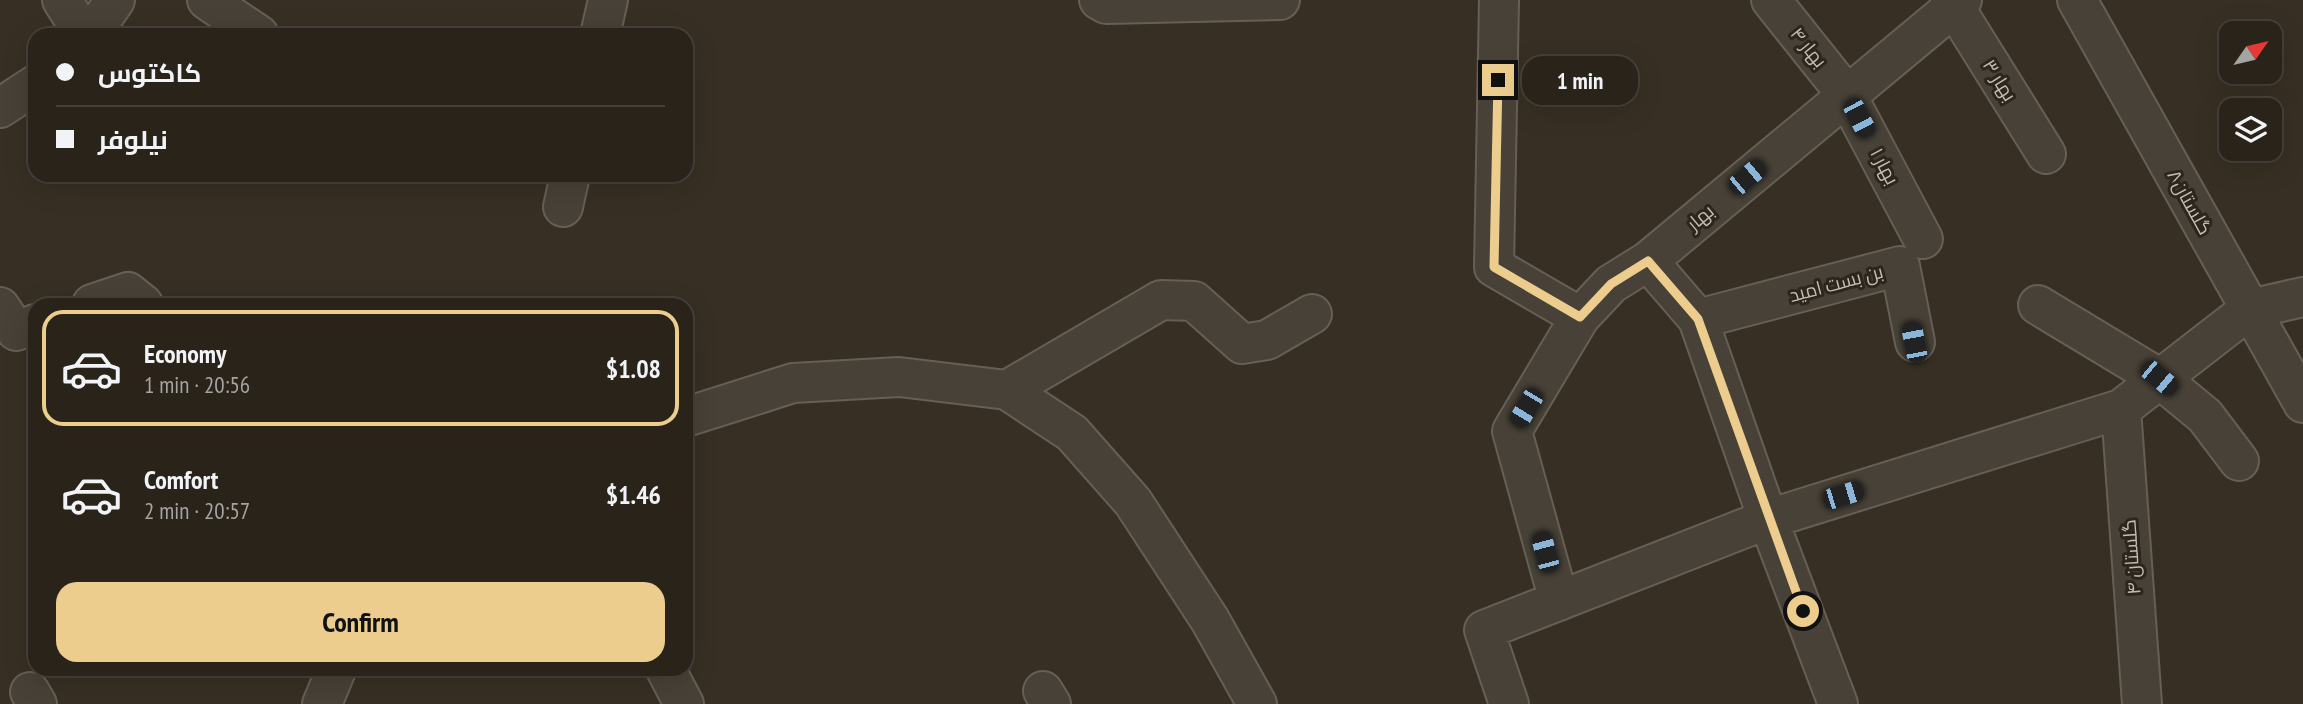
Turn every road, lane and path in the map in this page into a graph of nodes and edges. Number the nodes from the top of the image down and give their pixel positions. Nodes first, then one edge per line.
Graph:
1 (62, 0) edge
2 (116, 0) edge
3 (207, 0) edge
4 (608, 0) edge
5 (1099, 0) edge
6 (1250, 0) edge
7 (1280, 0) edge
8 (1499, 0) edge
9 (1771, 0) edge
10 (2077, 0) edge
11 (1955, 2) edge
12 (80, 28) edge
13 (96, 28) edge
14 (249, 28) edge
15 (602, 28) edge
16 (28, 90) edge
17 (1846, 94) junction
18 (0, 108) edge
19 (2046, 154) dead end
20 (1923, 239) dead end
21 (1648, 261) junction
22 (2303, 297) edge
23 (110, 298) edge
24 (136, 298) edge
25 (2038, 305) dead end
26 (0, 307) edge
27 (2250, 309) junction
28 (1312, 314) dead end
29 (1580, 317) junction
30 (1698, 319) junction
31 (28, 327) edge
32 (1914, 342) dead end
33 (2159, 378) junction
34 (1007, 390) junction
35 (2303, 403) edge
36 (2121, 409) junction
37 (693, 415) edge
38 (2239, 461) dead end
39 (1768, 519) junction
40 (1559, 601) junction
41 (334, 676) edge
42 (669, 676) edge
43 (322, 704) edge
44 (684, 704) edge
45 (1257, 704) edge
46 (1509, 704) edge
47 (1838, 704) edge
48 (2142, 704) edge

1 - 12 street
2 - 13 street
3 - 14 street
4 - 15 street
5 - 6 street
6 - 7 street
8 - 29 street
9 - 17 street, بهار ۴
10 - 27 street, گلستان۸
11 - 17 street, بهار
11 - 19 street, بهار ۳
16 - 18 street
17 - 20 street, بهار ۱
17 - 21 street, بهار
21 - 29 street, بهار
21 - 30 street
22 - 27 street
23 - 24 street
25 - 33 street
26 - 31 street
27 - 33 street
27 - 35 street, گلستان۸
28 - 34 street
29 - 40 street, بهار
30 - 32 street, بن بست امید
30 - 39 street
33 - 36 street
33 - 38 street
34 - 37 street
34 - 45 street
36 - 39 street
36 - 48 street, گلستان ۴
39 - 40 street
39 - 47 street
40 - 46 street
41 - 43 street
42 - 44 street

